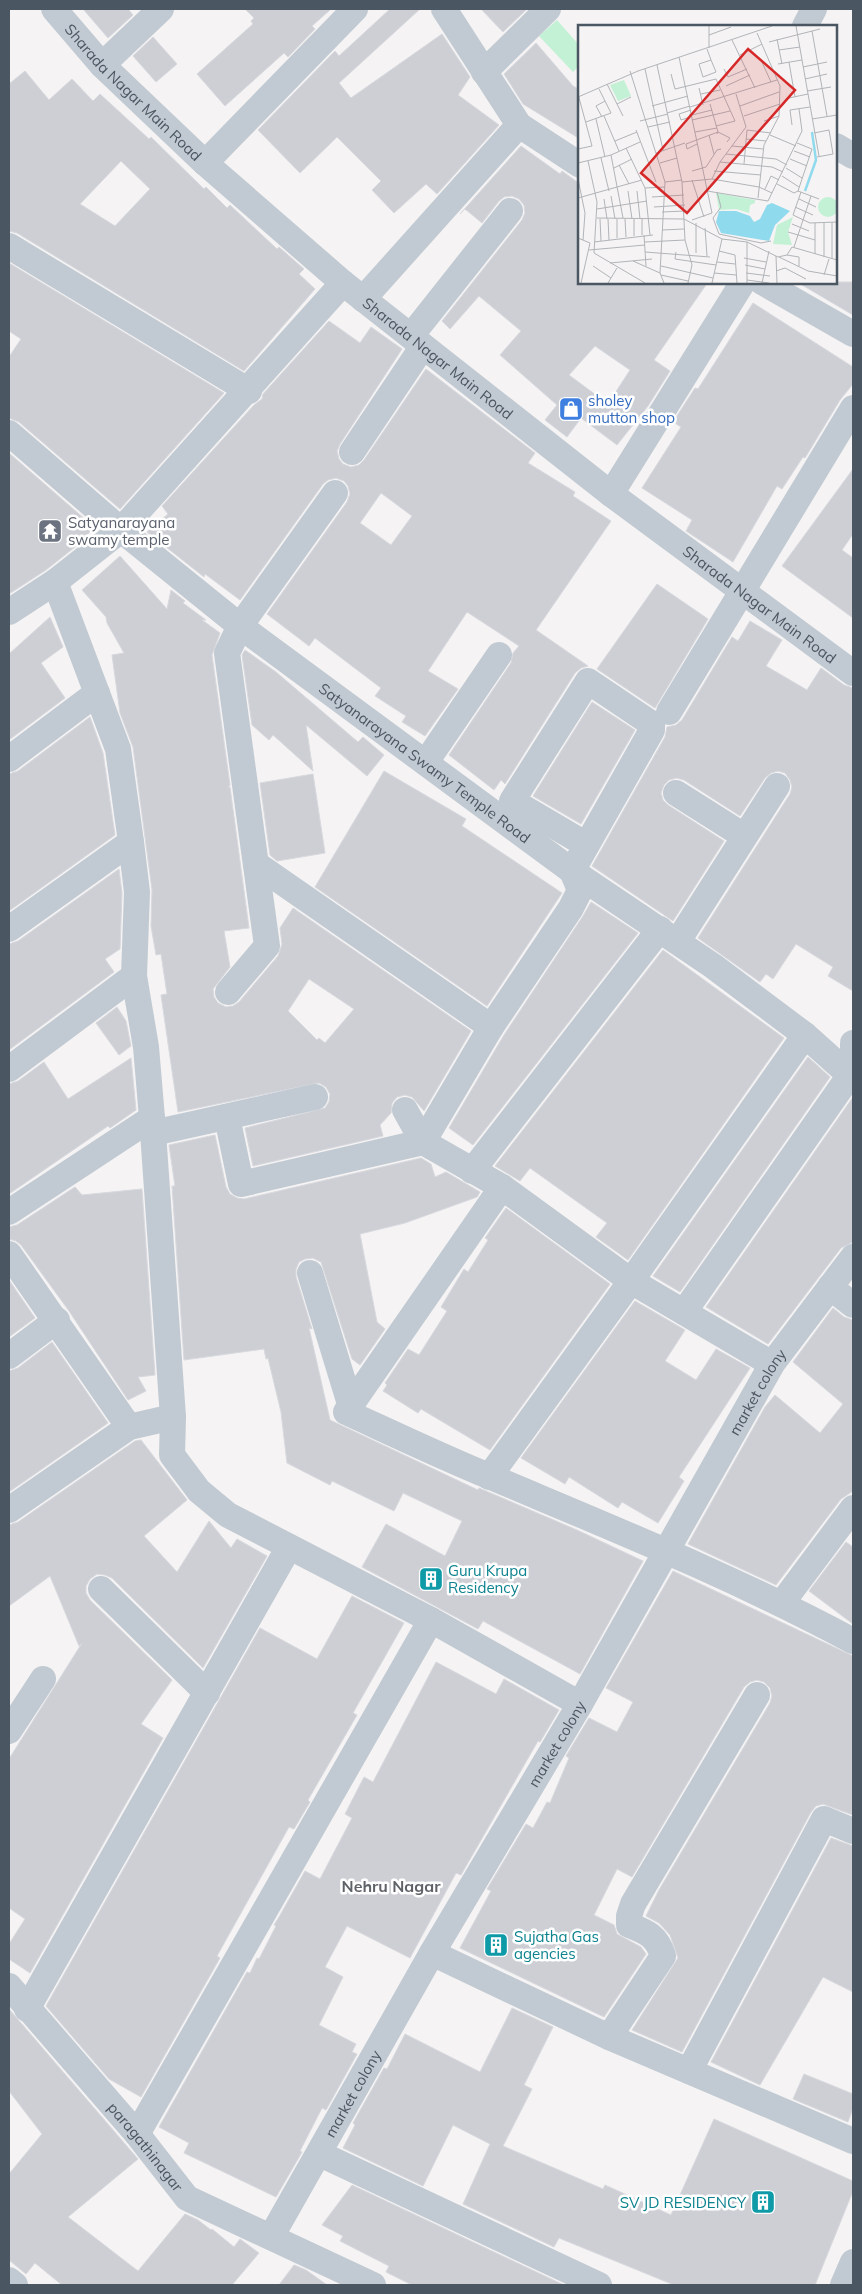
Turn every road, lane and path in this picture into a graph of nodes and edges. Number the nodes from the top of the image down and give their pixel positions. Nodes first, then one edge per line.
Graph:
1 (54, 9) edge
2 (161, 9) edge
3 (355, 9) edge
4 (444, 9) edge
5 (548, 9) edge
6 (814, 9) edge
7 (806, 25) edge
8 (102, 65) junction
9 (484, 72) junction
10 (519, 125) junction
11 (837, 147) edge
12 (853, 156) edge
13 (205, 163) junction
14 (578, 164) edge
15 (510, 211) dead end
16 (9, 246) edge
17 (343, 283) junction
18 (742, 284) edge
19 (766, 284) edge
20 (363, 300) junction
21 (853, 334) edge
22 (417, 341) junction
23 (249, 391) junction
24 (853, 408) edge
25 (9, 433) edge
26 (845, 441) edge
27 (352, 452) dead end
28 (335, 493) dead end
29 (611, 494) junction
30 (121, 530) junction
31 (55, 582) junction
32 (741, 590) junction
33 (9, 612) edge
34 (240, 626) junction
35 (499, 655) dead end
36 (853, 673) edge
37 (98, 693) junction
38 (669, 712) dead end
39 (9, 759) edge
40 (426, 762) junction
41 (777, 786) dead end
42 (676, 793) dead end
43 (744, 836) junction
44 (131, 842) junction
45 (585, 844) junction
46 (256, 864) junction
47 (572, 871) junction
48 (9, 929) edge
49 (669, 935) junction
50 (134, 976) junction
51 (228, 992) dead end
52 (492, 1027) junction
53 (805, 1035) junction
54 (853, 1042) edge
55 (853, 1049) edge
56 (9, 1069) edge
57 (852, 1077) edge
58 (315, 1097) dead end
59 (404, 1110) dead end
60 (227, 1117) junction
61 (153, 1126) junction
62 (423, 1142) junction
63 (472, 1171) junction
64 (502, 1187) junction
65 (9, 1212) edge
66 (9, 1254) edge
67 (853, 1257) edge
68 (310, 1273) dead end
69 (631, 1281) junction
70 (830, 1287) junction
71 (853, 1305) edge
72 (684, 1312) junction
73 (57, 1320) junction
74 (9, 1356) edge
75 (772, 1364) junction
76 (350, 1404) junction
77 (151, 1422) junction
78 (489, 1477) junction
79 (853, 1508) edge
80 (9, 1510) edge
81 (288, 1547) junction
82 (665, 1549) junction
83 (101, 1588) dead end
84 (782, 1603) junction
85 (431, 1620) junction
86 (853, 1641) edge
87 (43, 1680) dead end
88 (207, 1693) junction
89 (757, 1695) dead end
90 (580, 1704) junction
91 (9, 1731) edge
92 (853, 1831) edge
93 (432, 1954) junction
94 (9, 1986) edge
95 (27, 2009) junction
96 (609, 2037) junction
97 (689, 2071) junction
98 (137, 2134) junction
99 (853, 2141) edge
100 (320, 2154) junction
101 (271, 2237) junction
102 (853, 2262) edge
103 (9, 2280) edge
104 (15, 2285) edge
105 (374, 2285) edge
106 (598, 2285) edge
107 (843, 2285) edge

1 - 8 street, Sharada Nagar Main Road
2 - 8 street
3 - 13 street
4 - 9 street
5 - 9 street
6 - 7 street
8 - 13 street, Sharada Nagar Main Road
9 - 10 street
10 - 14 street
10 - 20 street
11 - 12 street
13 - 17 street, Sharada Nagar Main Road
15 - 22 street
16 - 23 street
17 - 20 street, Sharada Nagar Main Road
17 - 23 street
18 - 29 street
19 - 21 street
20 - 22 street, Sharada Nagar Main Road
22 - 27 street
22 - 29 street, Sharada Nagar Main Road
23 - 30 street
24 - 26 street
25 - 30 street, Satyanarayana Swamy Temple Road
26 - 32 street
28 - 34 street
29 - 32 street, Sharada Nagar Main Road
30 - 31 street
30 - 34 street, Satyanarayana Swamy Temple Road
31 - 33 street
31 - 37 street
32 - 36 street, Sharada Nagar Main Road
32 - 38 street
34 - 40 street, Satyanarayana Swamy Temple Road
34 - 46 street
35 - 40 street
37 - 39 street
37 - 44 street
40 - 47 street, Satyanarayana Swamy Temple Road
41 - 43 street
42 - 43 street
43 - 49 street
44 - 48 street
44 - 50 street
45 - 45 street
45 - 47 street
46 - 51 street
46 - 52 street
47 - 49 street, Satyanarayana Swamy Temple Road
47 - 52 street
49 - 53 street, Satyanarayana Swamy Temple Road
49 - 63 street
50 - 56 street
50 - 61 street
52 - 62 street
53 - 57 street, Satyanarayana Swamy Temple Road
53 - 69 street
54 - 55 street
57 - 72 street
58 - 60 street
59 - 62 street
60 - 61 street
60 - 62 street
61 - 65 street
61 - 77 street
62 - 63 street
63 - 64 street
64 - 69 street
64 - 76 street
66 - 73 street
67 - 70 street, market colony
68 - 76 street
69 - 72 street
69 - 78 street
70 - 71 street
70 - 75 street, market colony
72 - 75 street
73 - 74 street
73 - 77 street
75 - 82 street, market colony
76 - 78 street
77 - 80 street
77 - 81 street
78 - 82 street
79 - 84 street
81 - 85 street
81 - 88 street
82 - 84 street
82 - 90 street, market colony
83 - 88 street
84 - 86 street
85 - 90 street
85 - 98 street
87 - 91 street
88 - 95 street
89 - 96 street
90 - 93 street, market colony
92 - 97 street
93 - 96 street
93 - 100 street, market colony
94 - 95 street, paragathinagar
95 - 98 street, paragathinagar
96 - 97 street
97 - 99 street
98 - 101 street, paragathinagar
100 - 101 street, market colony
100 - 106 street
101 - 105 street, paragathinagar
102 - 107 street
103 - 104 street

